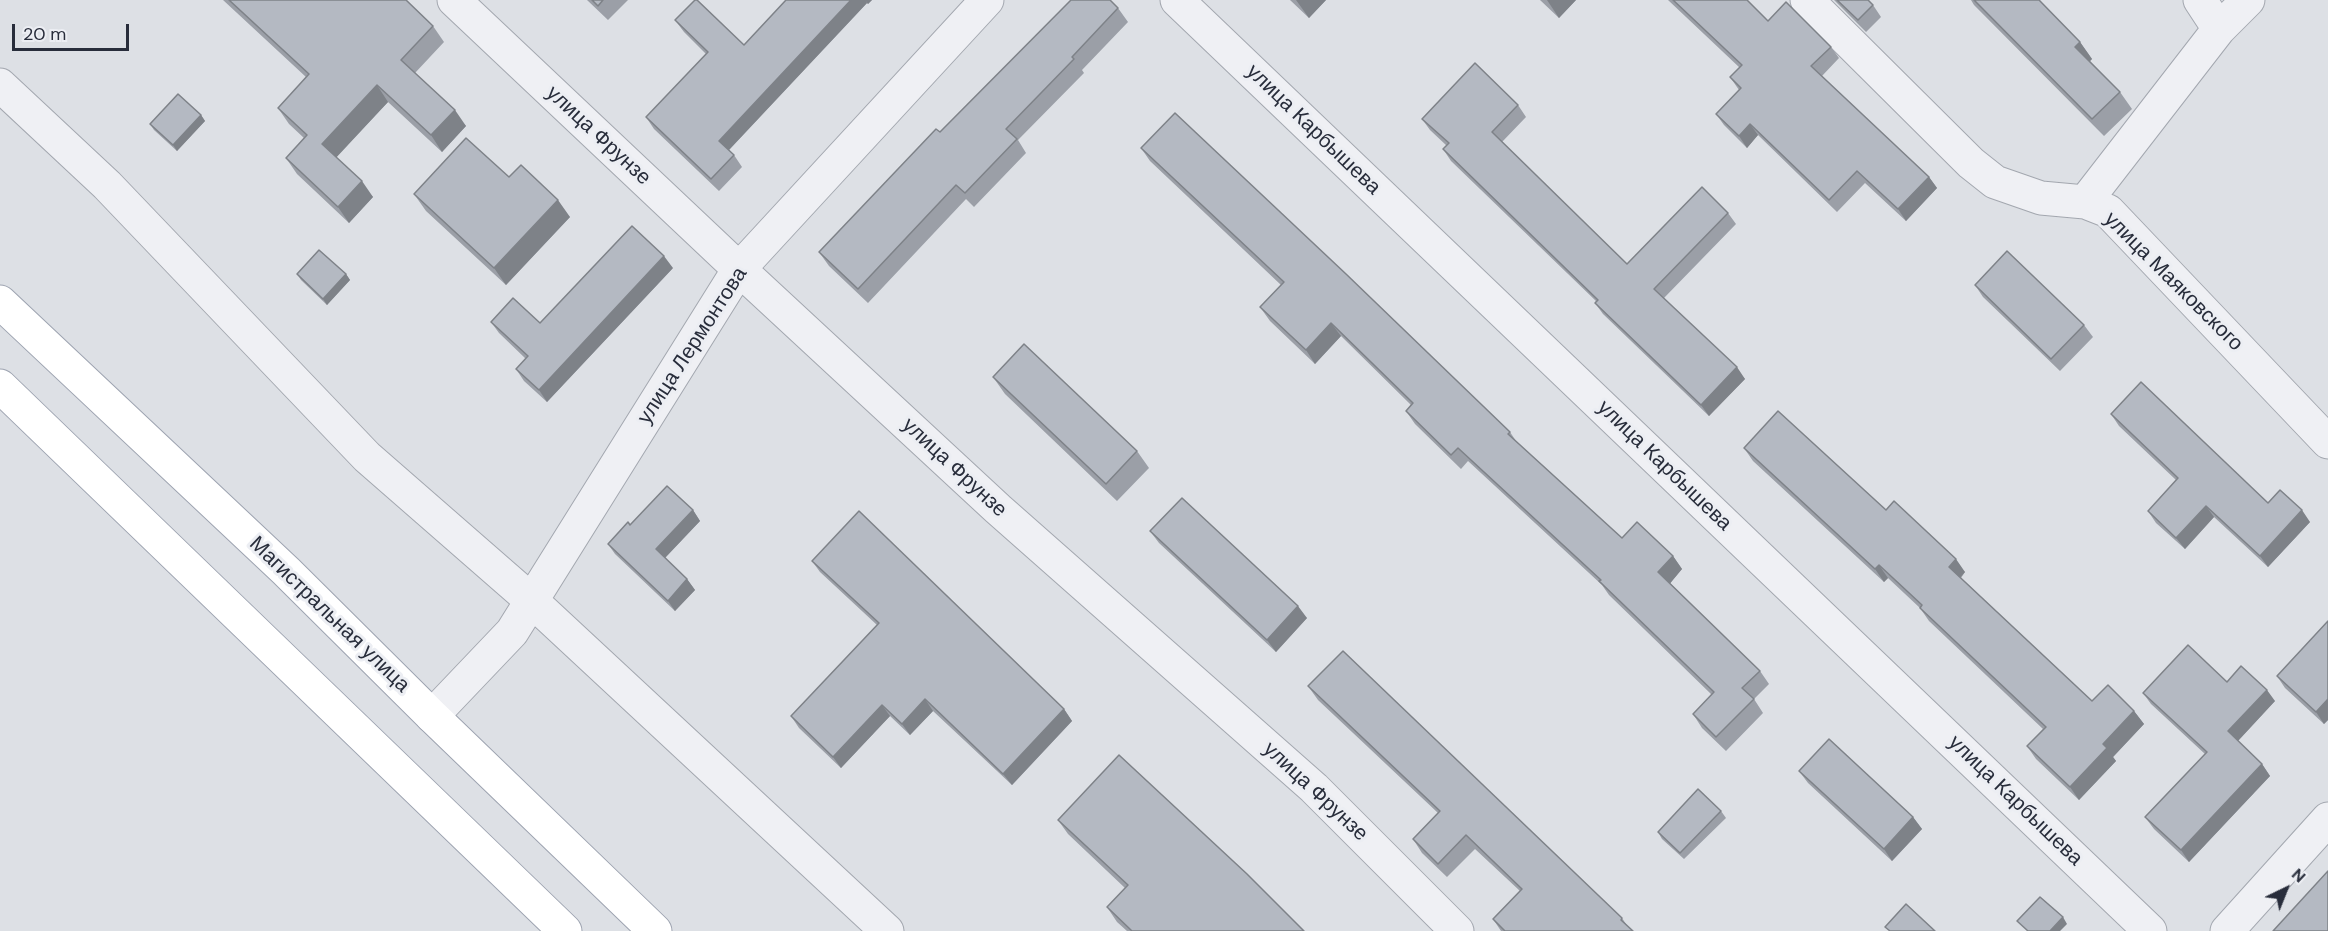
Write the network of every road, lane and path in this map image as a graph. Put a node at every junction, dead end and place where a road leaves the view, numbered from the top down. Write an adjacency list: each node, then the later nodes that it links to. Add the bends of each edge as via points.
1 (454, 0): 10 (street, улица Фрунзе)
2 (987, 0): 10 (street, улица Лермонтова)
3 (1177, 0): 21 (street, улица Карбышева)
4 (1807, 0): 9 (street, улица Маяковского, via 1971,163 1995,182 2041,198)
5 (2200, 0): 7 (street)
6 (2247, 0): 7 (street)
7 (2219, 28): 9 (street)
8 (0, 85): 14 (street, via 107,185 367,457)
9 (2085, 202): 13 (street, улица Маяковского, via 2108,210)
10 (739, 269): 14 (street, улица Лермонтова); 20 (street, улица Фрунзе, via 998,509 1314,788)
11 (0, 302): 15 (main road, Магистральная улица, via 286,571)
12 (0, 386): 17 (main road)
13 (2328, 442)
14 (532, 601): 15 (street, улица Лермонтова, via 512,632); 19 (street)
15 (432, 716): 18 (main road, Магистральная улица)
16 (2328, 819): 22 (street)
17 (565, 931)
18 (655, 931)
19 (887, 931)
20 (1457, 931)
21 (2150, 931)
22 (2228, 931)

